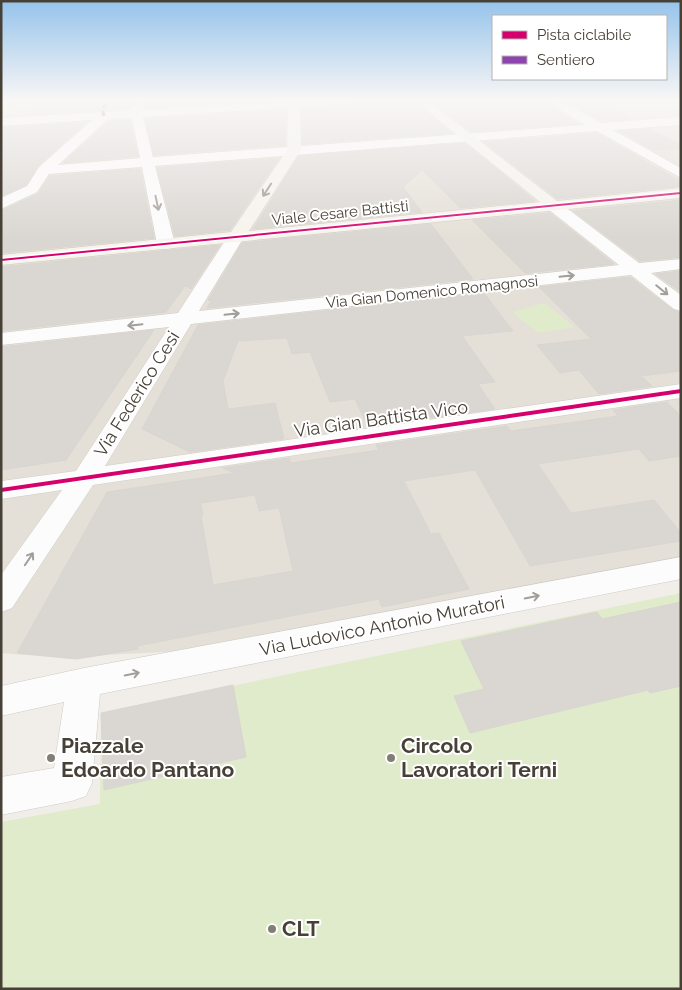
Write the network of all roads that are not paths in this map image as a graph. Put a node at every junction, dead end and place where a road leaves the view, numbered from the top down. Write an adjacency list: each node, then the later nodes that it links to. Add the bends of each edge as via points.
1 (70, 146): 9 (street)
2 (145, 146): 8 (street)
3 (294, 146): 7 (street)
4 (349, 146): 7 (street)
5 (479, 146): 13 (street)
6 (633, 146): 10 (street)
7 (294, 150): 8 (street); 14 (street, one-way to 14)
8 (149, 162): 9 (street); 15 (street, one-way to 15)
9 (44, 170): 12 (street, via 32,189)
10 (681, 174)
11 (681, 193): 13 (street, Viale Cesare Battisti)
12 (1, 204)
13 (554, 206): 14 (street, Viale Cesare Battisti); 18 (street)
14 (236, 237): 15 (street, Viale Cesare Battisti); 20 (street, Via Federico Cesi)
15 (166, 244): 16 (street, Viale Cesare Battisti)
16 (1, 260)
17 (681, 264): 18 (street, Via Gian Domenico Romagnosi)
18 (636, 269): 19 (street, one-way to 19); 20 (street, Via Gian Domenico Romagnosi, one-way to 18)
19 (681, 305)
20 (183, 320): 21 (street, Via Gian Domenico Romagnosi, one-way to 21); 23 (street, Via Federico Cesi)
21 (1, 339)
22 (681, 391): 23 (street, Via Gian Battista Vico)
23 (85, 477): 24 (street, Via Gian Battista Vico); 26 (street, Via Federico Cesi, one-way to 23)
24 (1, 490)
25 (681, 568): 27 (street, Via Ludovico Antonio Muratori, one-way to 25)
26 (1, 600)
27 (84, 683): 28 (street); 29 (street, via 72,783)
28 (1, 701)
29 (1, 796)

